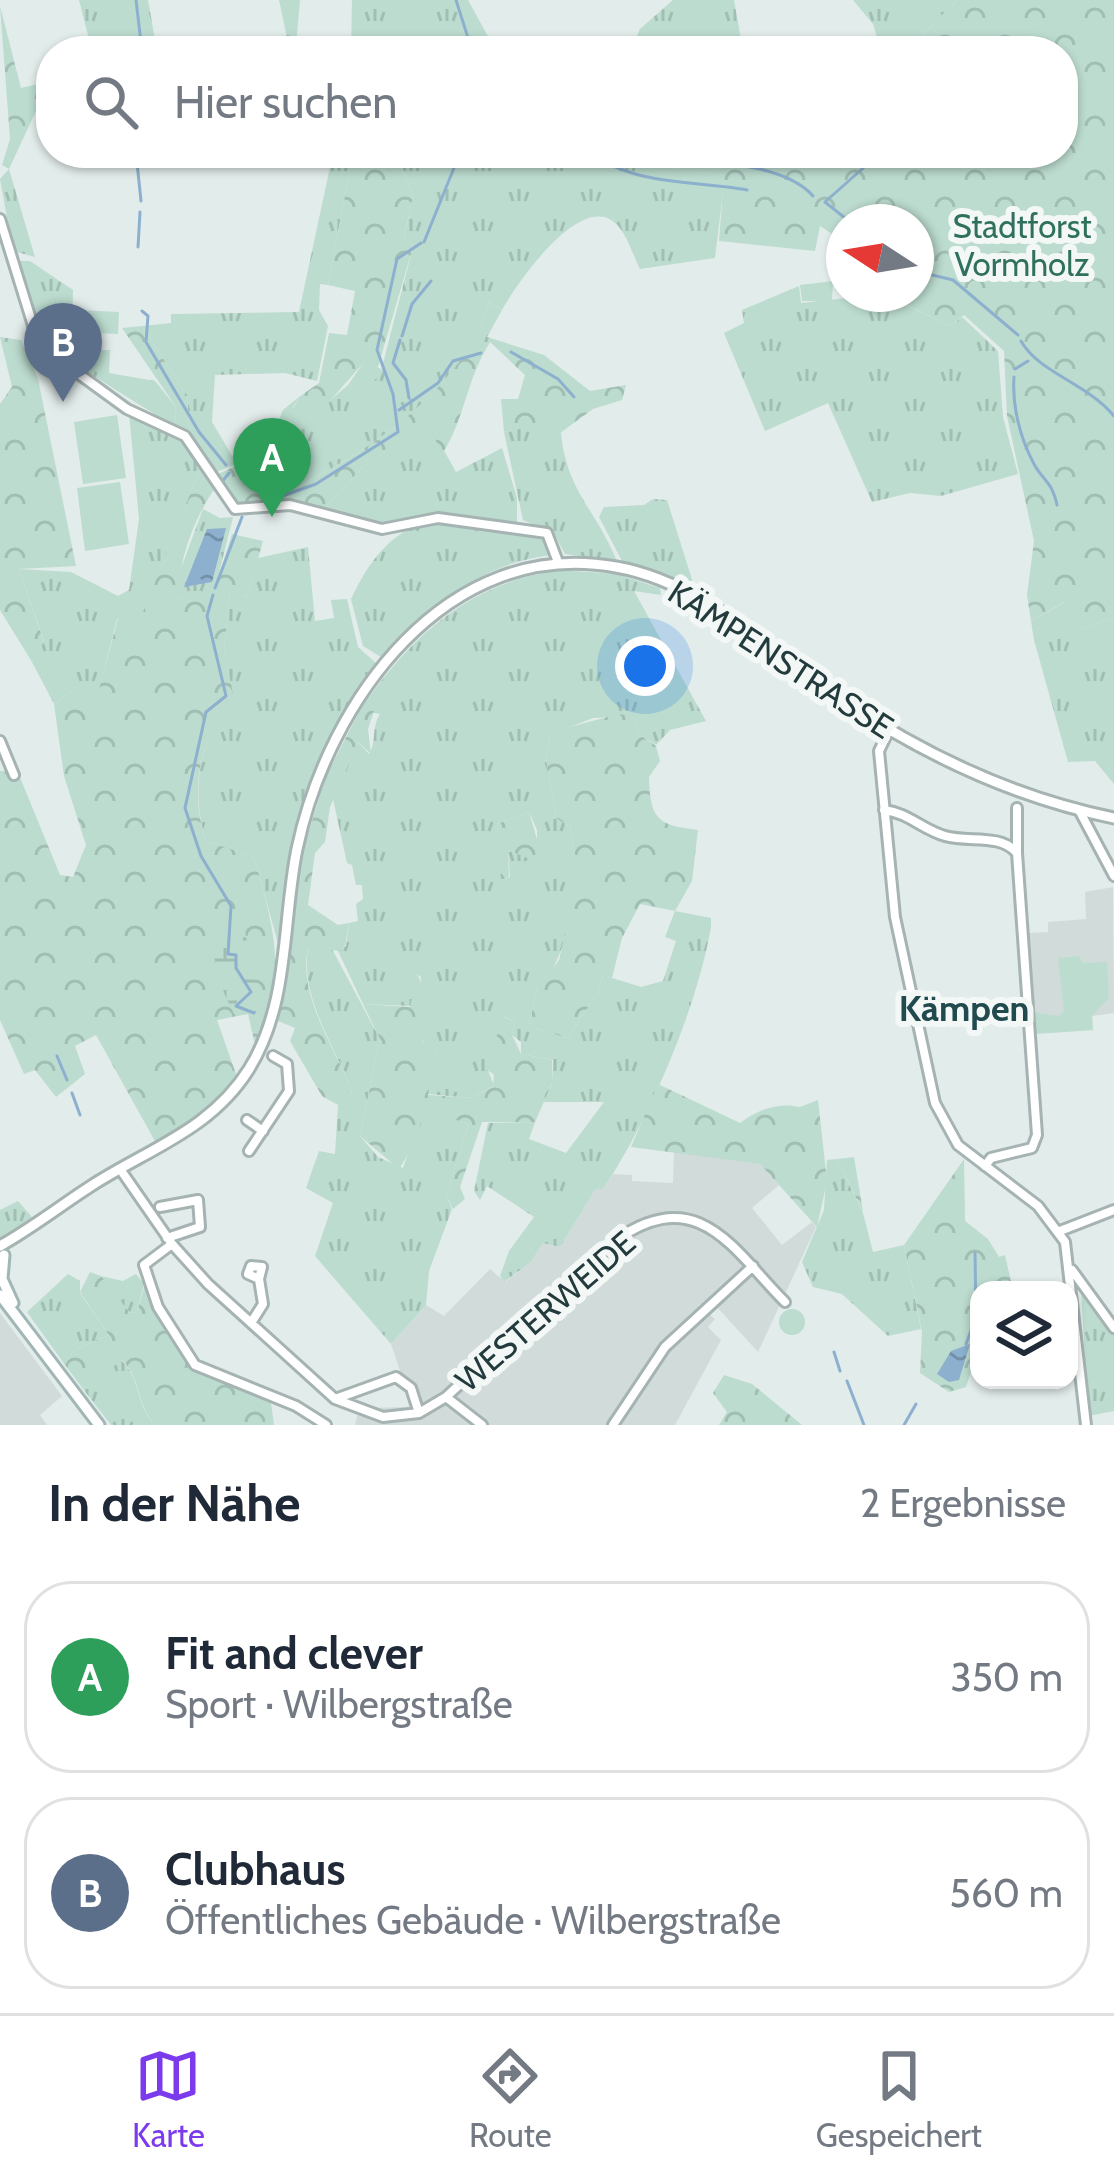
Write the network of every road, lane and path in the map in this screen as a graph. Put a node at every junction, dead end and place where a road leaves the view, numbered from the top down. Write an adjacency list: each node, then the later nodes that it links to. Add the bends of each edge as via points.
1 (0, 219): 2 (street, via 39,345 128,409 185,436 235,509 296,505 394,530 438,518 538,530 556,544)
2 (558, 562): 3 (street, KÄMPENSTRASSE, via 618,567 685,592); 17 (street, KÄMPENSTRASSE, via 508,571 461,592 374,679 334,743 304,820 278,990 260,1050 211,1114)
3 (889, 730): 7 (street, via 879,751); 8 (street, KÄMPENSTRASSE, via 986,778)
4 (0, 741): 5 (street)
5 (14, 775)
6 (1017, 808): 10 (street)
7 (884, 810): 10 (street, via 943,836 1003,842); 16 (street, via 895,917 935,1103 958,1145)
8 (1079, 810): 9 (street, KÄMPENSTRASSE); 11 (street)
9 (1114, 818)
10 (1017, 854): 16 (street, via 1036,1135 1032,1148)
11 (1114, 876)
12 (273, 1056): 14 (street, via 286,1064 290,1091)
13 (247, 1120): 14 (street)
14 (263, 1131): 15 (street)
15 (249, 1151)
16 (985, 1166): 20 (street)
17 (120, 1169): 21 (street, WESTERWEIDE); 22 (street, KÄMPENSTRASSE)
18 (160, 1207): 21 (street, via 198,1200 200,1227)
19 (1114, 1210): 20 (street)
20 (1060, 1232): 24 (street)
21 (169, 1241): 29 (street, WESTERWEIDE); 36 (street, via 144,1265 158,1307 195,1364)
22 (2, 1253): 28 (street, via 2,1279)
23 (753, 1266): 27 (street, WESTERWEIDE); 31 (street, WESTERWEIDE, via 707,1225 674,1220 636,1228); 39 (street, via 672,1338)
24 (1071, 1269): 30 (street); 40 (street)
25 (259, 1279): 29 (street, via 263,1304)
26 (0, 1295): 28 (street)
27 (785, 1302)
28 (20, 1319): 35 (street)
29 (250, 1323): 32 (street, WESTERWEIDE)
30 (1114, 1328)
31 (446, 1397): 33 (street, WESTERWEIDE); 38 (street)
32 (335, 1400): 33 (street, WESTERWEIDE, via 396,1377 411,1388); 34 (street, WESTERWEIDE)
33 (419, 1413): 34 (street, WESTERWEIDE)
34 (362, 1414): 37 (street)
35 (100, 1425)
36 (326, 1425)
37 (359, 1425)
38 (482, 1425)
39 (613, 1425)
40 (1086, 1425)

